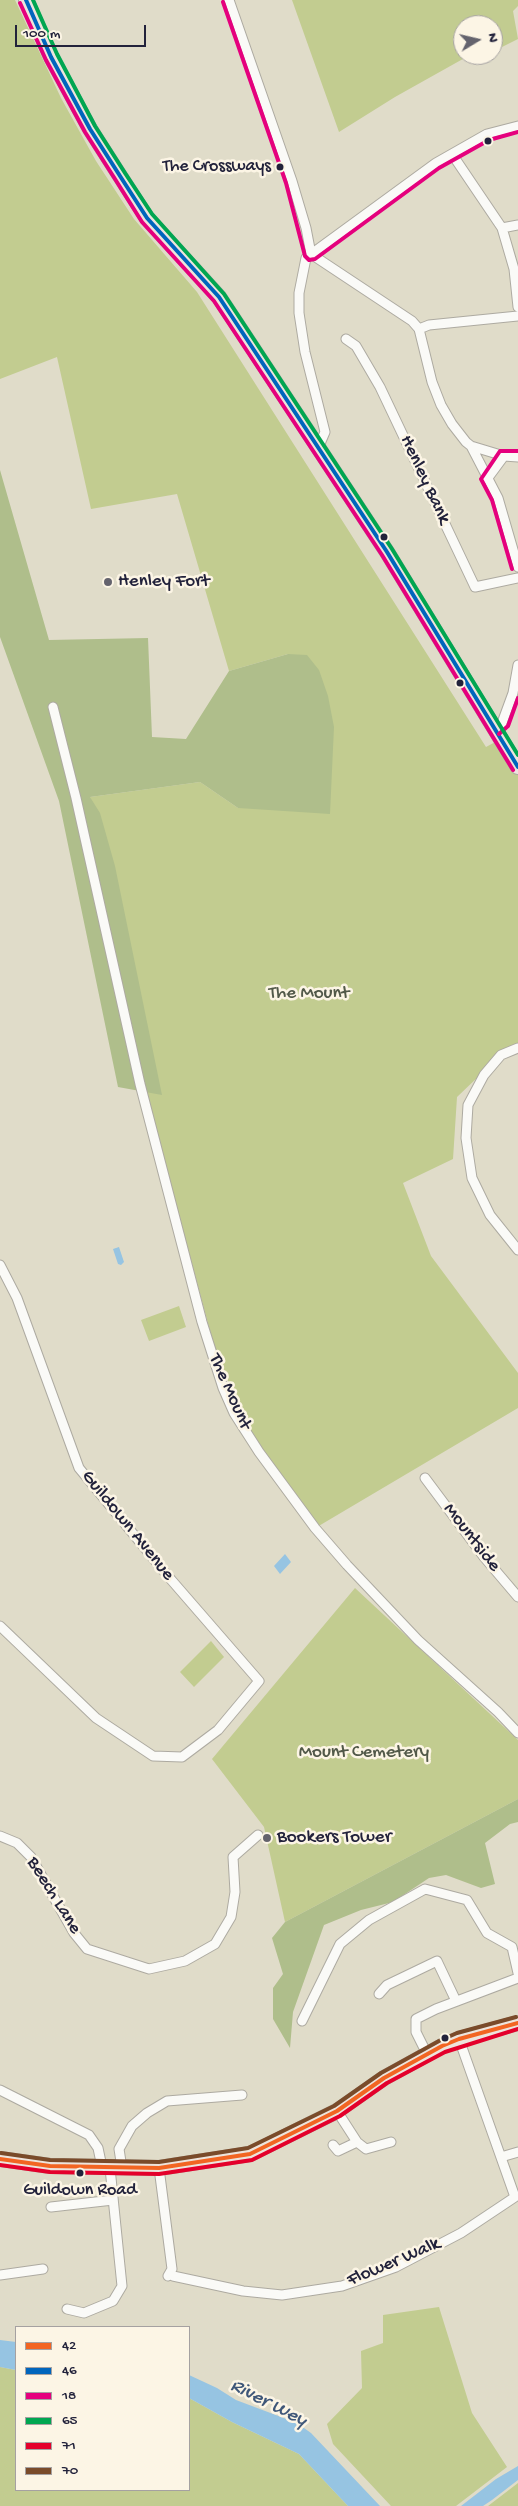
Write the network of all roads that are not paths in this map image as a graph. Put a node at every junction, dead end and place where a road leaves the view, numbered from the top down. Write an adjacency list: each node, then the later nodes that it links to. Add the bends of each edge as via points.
1 (26, 0): 12 (main road, via 51,57 90,129 147,218 219,297)
2 (230, 0): 7 (street, via 292,181)
3 (518, 126): 4 (street, via 495,131)
4 (452, 154): 6 (street); 7 (street, via 405,184)
5 (518, 225): 6 (street)
6 (502, 228): 8 (street, via 514,268)
7 (311, 254): 10 (street, via 412,321); 12 (street, via 306,258 302,274 299,313 325,432)
8 (518, 307)
9 (518, 316): 10 (street, via 429,325)
10 (419, 329): 13 (street, via 432,382 452,424)
11 (346, 338): 18 (street, Henley Bank, via 356,346 380,387 475,587)
12 (319, 446): 21 (main road)
13 (470, 446): 14 (street); 16 (street)
14 (504, 456): 15 (street); 16 (street)
15 (518, 457)
16 (487, 479): 17 (street, via 498,498)
17 (518, 567)
18 (518, 578)
19 (518, 665): 21 (street, via 513,693 502,723)
20 (53, 707): 29 (street, The Mount, via 140,1084 202,1322 223,1388 238,1420 259,1452 315,1528 418,1640)
21 (495, 730): 22 (main road)
22 (518, 767)
23 (518, 1048): 24 (street, via 501,1055 484,1075 468,1105 466,1138 472,1178 490,1215)
24 (518, 1250)
25 (0, 1265): 28 (street, Guildown Avenue, via 17,1298 79,1468 259,1681 218,1730 182,1757 153,1756 96,1718)
26 (425, 1478): 27 (street, Mountside)
27 (518, 1597)
28 (0, 1626)
29 (518, 1733)
30 (258, 1835): 31 (street, Beech Lane, via 233,1857 235,1892 231,1917 215,1944 185,1961 149,1969 87,1949 74,1933 31,1857 17,1843)
31 (0, 1836)
32 (518, 1973): 36 (street, via 512,1947 487,1933 467,1900 425,1889 369,1920 340,1944)
33 (518, 1978): 35 (street)
34 (379, 1994): 35 (street, via 387,1985 437,1961)
35 (456, 2001): 39 (street, via 416,2019 416,2032)
36 (302, 2021)
37 (518, 2023): 38 (main road)
38 (459, 2039): 39 (main road); 47 (street)
39 (427, 2054): 42 (main road, via 384,2078)
40 (0, 2090): 49 (street, via 89,2134)
41 (242, 2095): 49 (street, via 168,2101 132,2126)
42 (337, 2111): 43 (street); 50 (main road, via 250,2154)
43 (357, 2142): 44 (street, via 366,2149); 45 (street, via 338,2151)
44 (390, 2142)
45 (333, 2145)
46 (518, 2152): 47 (street)
47 (501, 2157): 51 (street)
48 (0, 2160): 49 (main road)
49 (111, 2168): 50 (main road); 52 (street)
50 (158, 2168): 51 (street, Flower Walk, via 172,2269 170,2276 243,2291 282,2295 342,2286 404,2263 461,2233)
51 (517, 2197)
52 (113, 2200): 53 (street); 56 (street, via 122,2286 113,2301 84,2313)
53 (51, 2206)
54 (43, 2269): 55 (street)
55 (0, 2275)
56 (68, 2309)

